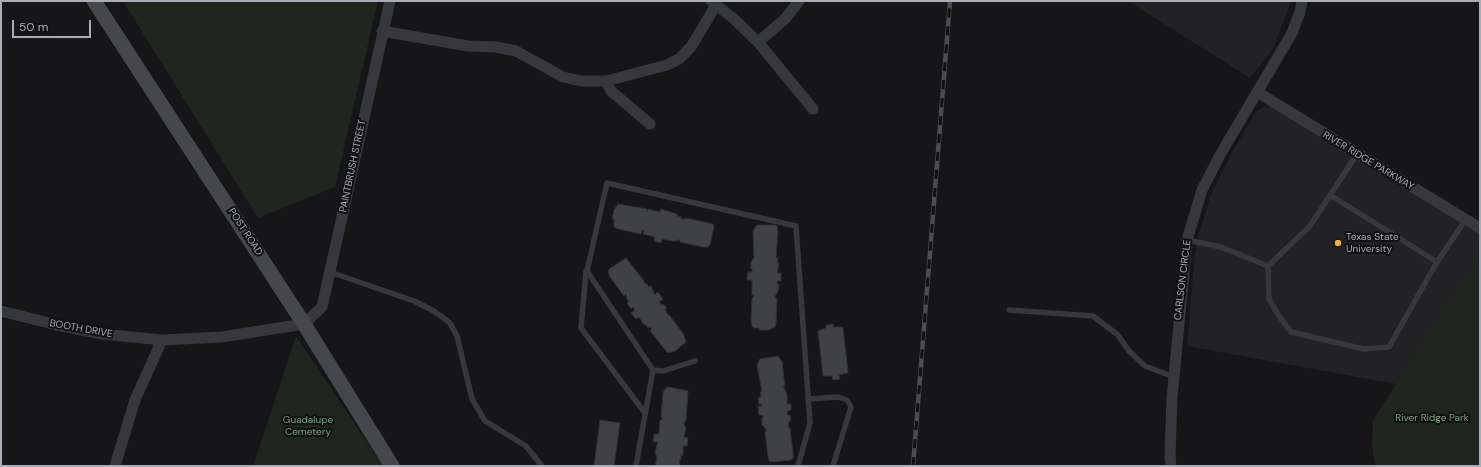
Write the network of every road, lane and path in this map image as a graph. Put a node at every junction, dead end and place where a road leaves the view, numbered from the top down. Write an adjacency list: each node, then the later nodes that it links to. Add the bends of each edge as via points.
1 (94, 1): 23 (street, POST ROAD)
2 (390, 1): 6 (street, PAINTBRUSH STREET)
3 (799, 1): 7 (street, via 785,19)
4 (1302, 1): 9 (street, CARLSON CIRCLE, via 1292,33)
5 (713, 3): 7 (street); 8 (street, via 691,47 679,59 667,65)
6 (382, 31): 8 (street, via 468,46 516,51 563,77 581,81); 20 (street, PAINTBRUSH STREET)
7 (758, 42): 10 (street)
8 (606, 81): 11 (street, via 611,91)
9 (1257, 92): 12 (street, RIVER RIDGE PARKWAY); 16 (street, CARLSON CIRCLE, via 1202,190)
10 (813, 109)
11 (650, 124)
12 (1357, 154): 13 (lane); 14 (street, RIVER RIDGE PARKWAY)
13 (1330, 195): 17 (lane); 18 (lane, via 1310,226)
14 (1466, 220): 15 (street, RIVER RIDGE PARKWAY); 17 (lane)
15 (1480, 228)
16 (1187, 240): 18 (lane, via 1221,246); 27 (street, CARLSON CIRCLE)
17 (1437, 262): 18 (lane, via 1389,347 1364,349 1291,332 1269,299)
18 (1268, 266)
19 (586, 271): 26 (lane); 28 (lane, via 607,183 796,226); 29 (lane, via 581,328)
20 (330, 272): 23 (street, PAINTBRUSH STREET, via 322,307); 32 (lane, via 414,302 434,311 450,323 457,336 472,399 485,421 526,446)
21 (1009, 310): 27 (lane, via 1093,316 1118,335 1145,366)
22 (1, 311): 24 (street, BOOTH DRIVE, via 102,334)
23 (304, 324): 24 (street, BOOTH DRIVE, via 222,336); 31 (street, POST ROAD)
24 (162, 340): 30 (street, via 136,400)
25 (695, 361): 26 (lane, via 663,372)
26 (653, 370): 29 (lane)
27 (1174, 377): 36 (street, CARLSON CIRCLE)
28 (808, 400): 34 (lane, via 810,423); 35 (lane, via 838,397 847,400 851,407)
29 (645, 413): 33 (lane)
30 (115, 466)
31 (392, 466)
32 (542, 466)
33 (636, 466)
34 (798, 466)
35 (833, 466)
36 (1171, 466)

